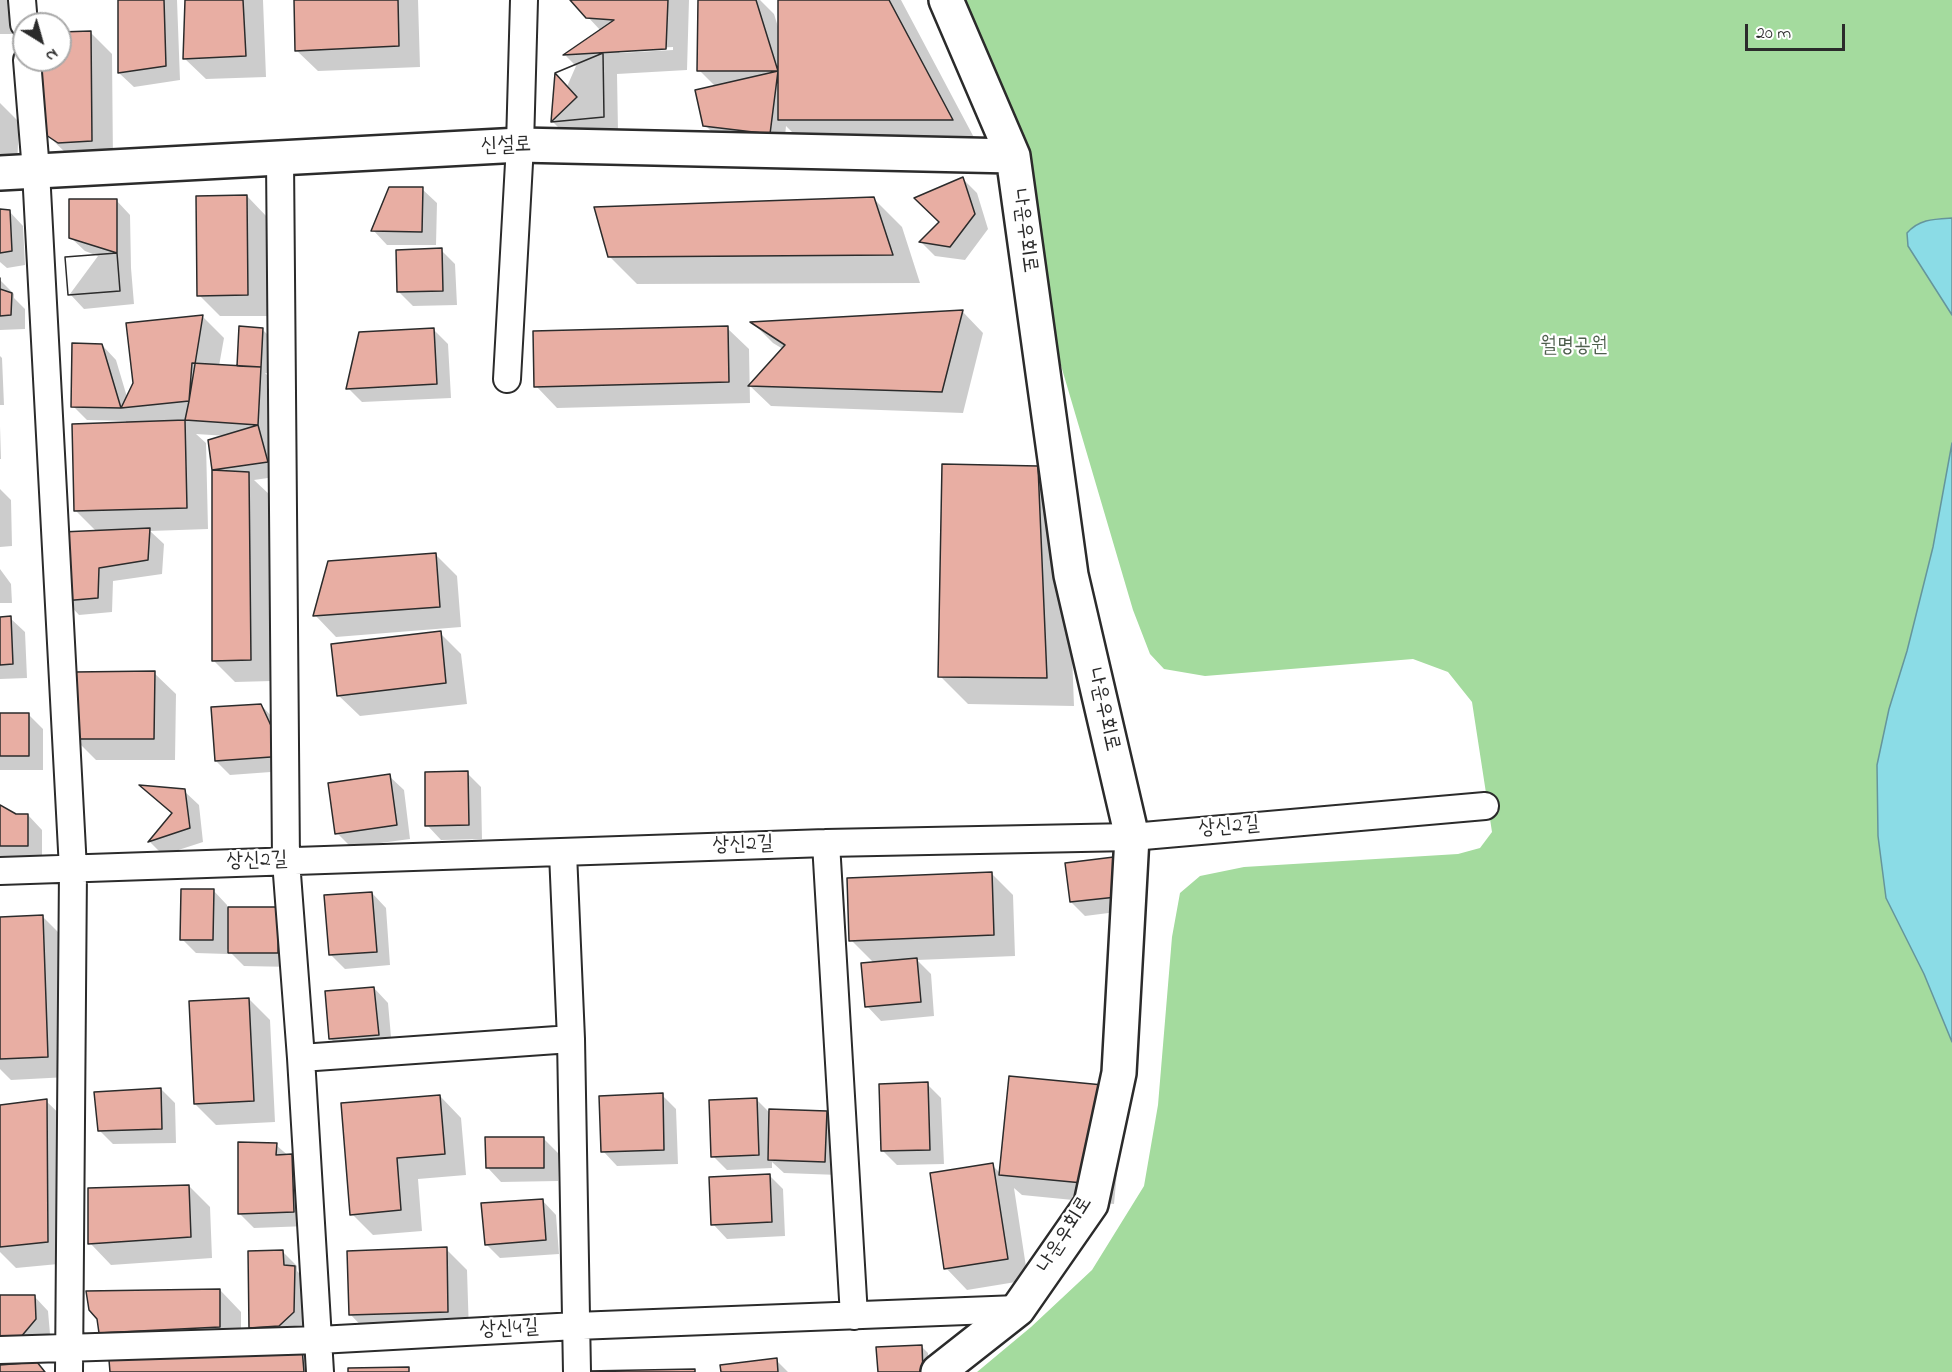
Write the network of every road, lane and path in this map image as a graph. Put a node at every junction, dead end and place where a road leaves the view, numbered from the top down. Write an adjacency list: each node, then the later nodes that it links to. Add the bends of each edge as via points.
1 (524, 0): 4 (street)
2 (946, 0): 5 (street, 나운우회로)
3 (28, 72): 7 (street)
4 (520, 145): 5 (street, 신설로); 6 (street, 신설로); 9 (street)
5 (1013, 156): 11 (street, 나운우회로, via 1071,575)
6 (280, 159): 7 (street, 신설로); 14 (street)
7 (36, 171): 8 (street, 신설로); 15 (street)
8 (0, 172)
9 (507, 379)
10 (1485, 806): 11 (street, 상신2길)
11 (1132, 837): 12 (street, 상신2길); 19 (street, 나운우회로, via 1119,1073 1091,1204)
12 (826, 843): 13 (street, 상신2길); 20 (street)
13 (563, 853): 14 (street, 상신2길); 17 (street)
14 (286, 861): 15 (street, 상신2길); 18 (street)
15 (73, 869): 16 (street, 상신2길); 24 (street)
16 (0, 871)
17 (571, 1039): 18 (street); 21 (street)
18 (301, 1058): 22 (street)
19 (1018, 1309): 20 (street, 상신4길); 27 (street, 나운우회로)
20 (854, 1316): 21 (street, 상신4길)
21 (576, 1326): 22 (street, 상신4길); 26 (street)
22 (319, 1340): 24 (street, 상신4길); 25 (street)
23 (0, 1350): 24 (street, 상신4길)
24 (68, 1360)
25 (320, 1372)
26 (577, 1372)
27 (938, 1372)

